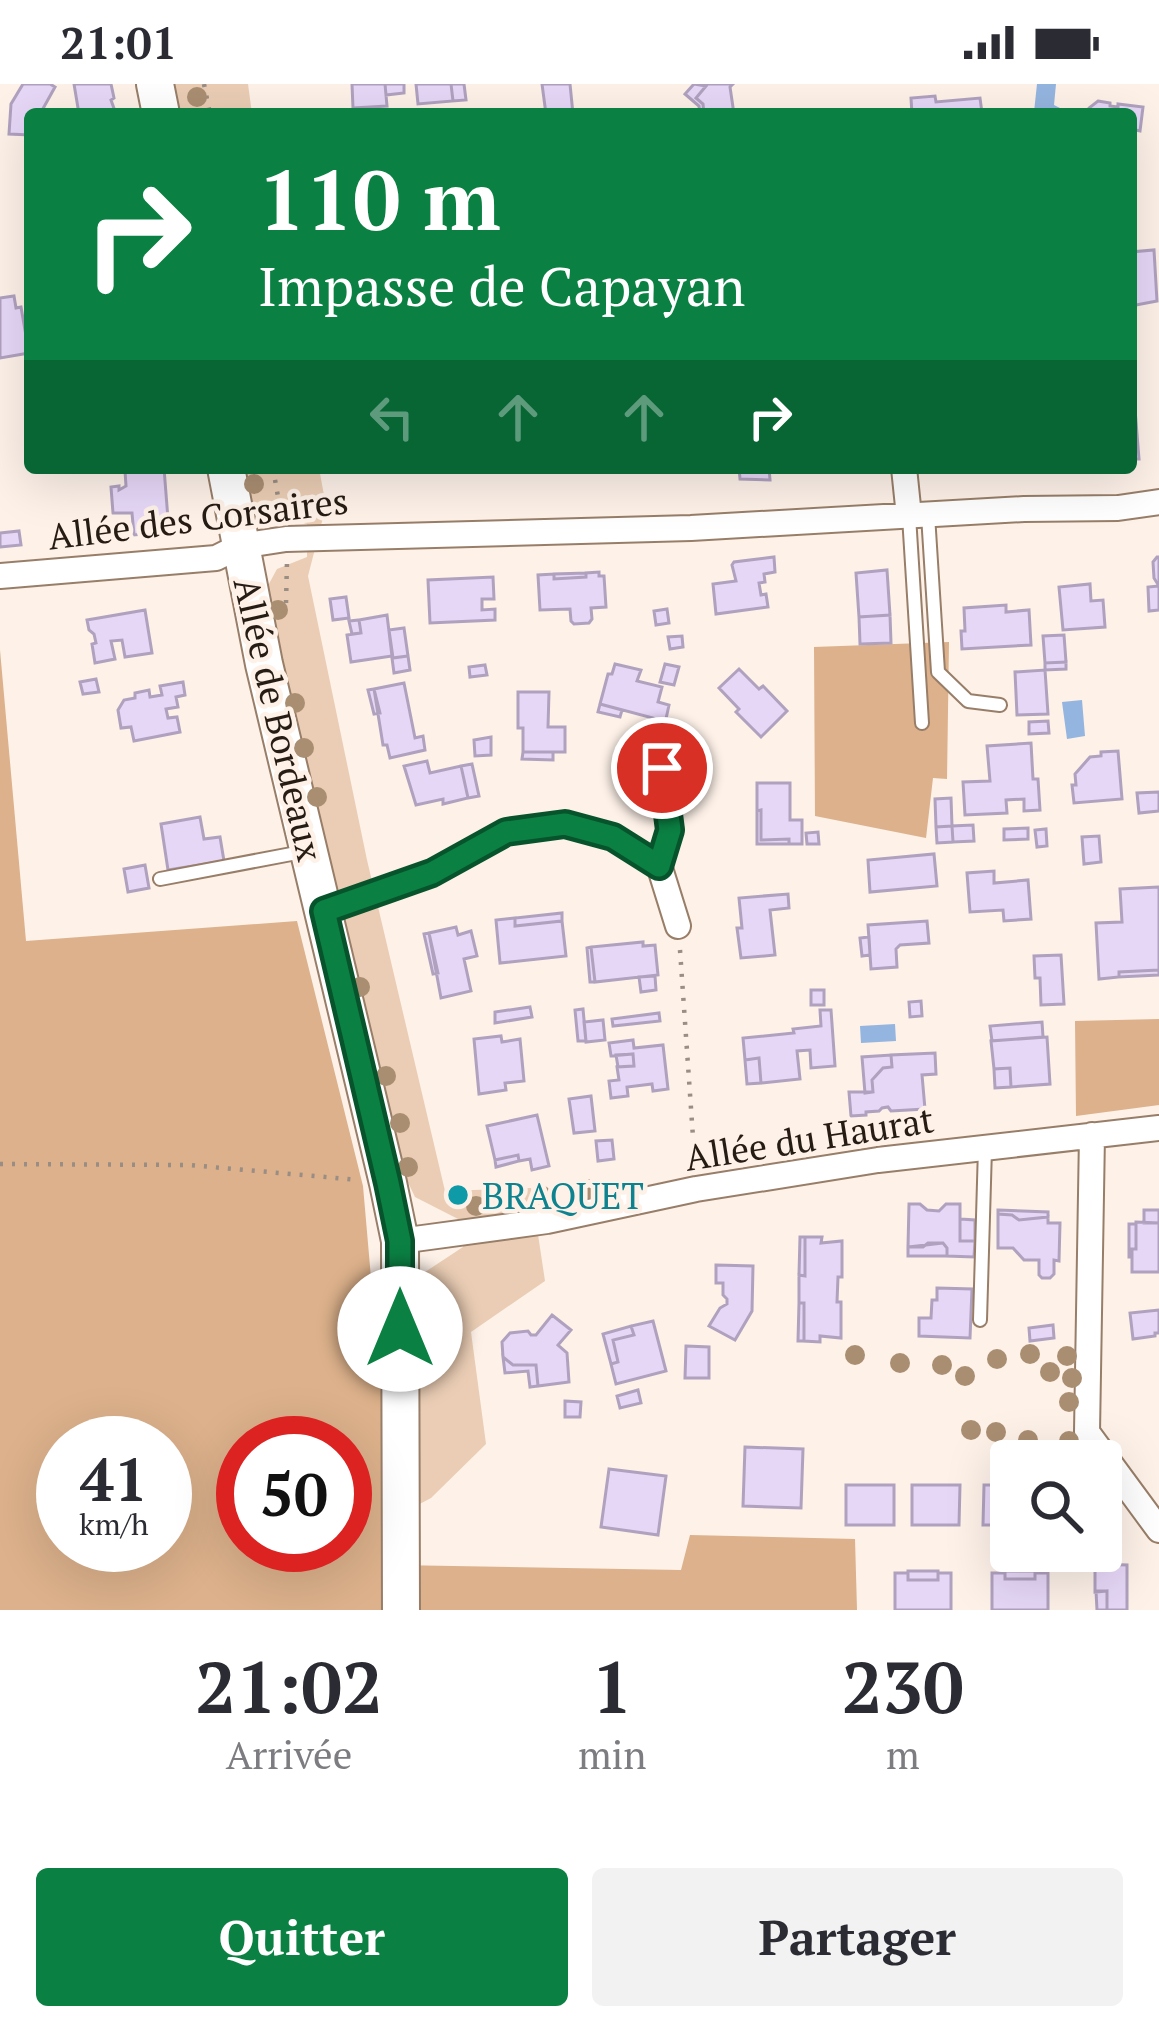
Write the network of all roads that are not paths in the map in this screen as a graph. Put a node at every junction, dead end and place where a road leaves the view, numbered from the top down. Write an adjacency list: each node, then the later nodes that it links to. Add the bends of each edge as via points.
1 (227, 474): 5 (main road, Allée de Bordeaux)
2 (906, 474): 4 (street)
3 (1159, 502): 4 (street, Allée des Corsaires)
4 (918, 516): 5 (street, Allée des Corsaires); 7 (lane, via 938,672 968,700); 8 (lane)
5 (240, 546): 6 (street, Allée des Corsaires, via 215,558); 10 (main road, Allée de Bordeaux)
6 (0, 576)
7 (1000, 705)
8 (922, 723)
9 (662, 768): 11 (street, via 670,830)
10 (309, 850): 12 (lane); 13 (main road, Allée de Bordeaux)
11 (659, 866): 13 (street, via 613,837 565,824 506,832 432,873); 14 (street)
12 (160, 879)
13 (324, 911): 18 (main road, Allée de Bordeaux)
14 (678, 926)
15 (1159, 1128): 16 (street, Allée du Haurat)
16 (1092, 1135): 17 (street, Allée du Haurat); 20 (street, via 1087,1432)
17 (986, 1148): 18 (street, Allée du Haurat); 19 (lane)
18 (400, 1241): 21 (main road, Allée de Bordeaux)
19 (980, 1320)
20 (1159, 1530)
21 (401, 1610)

